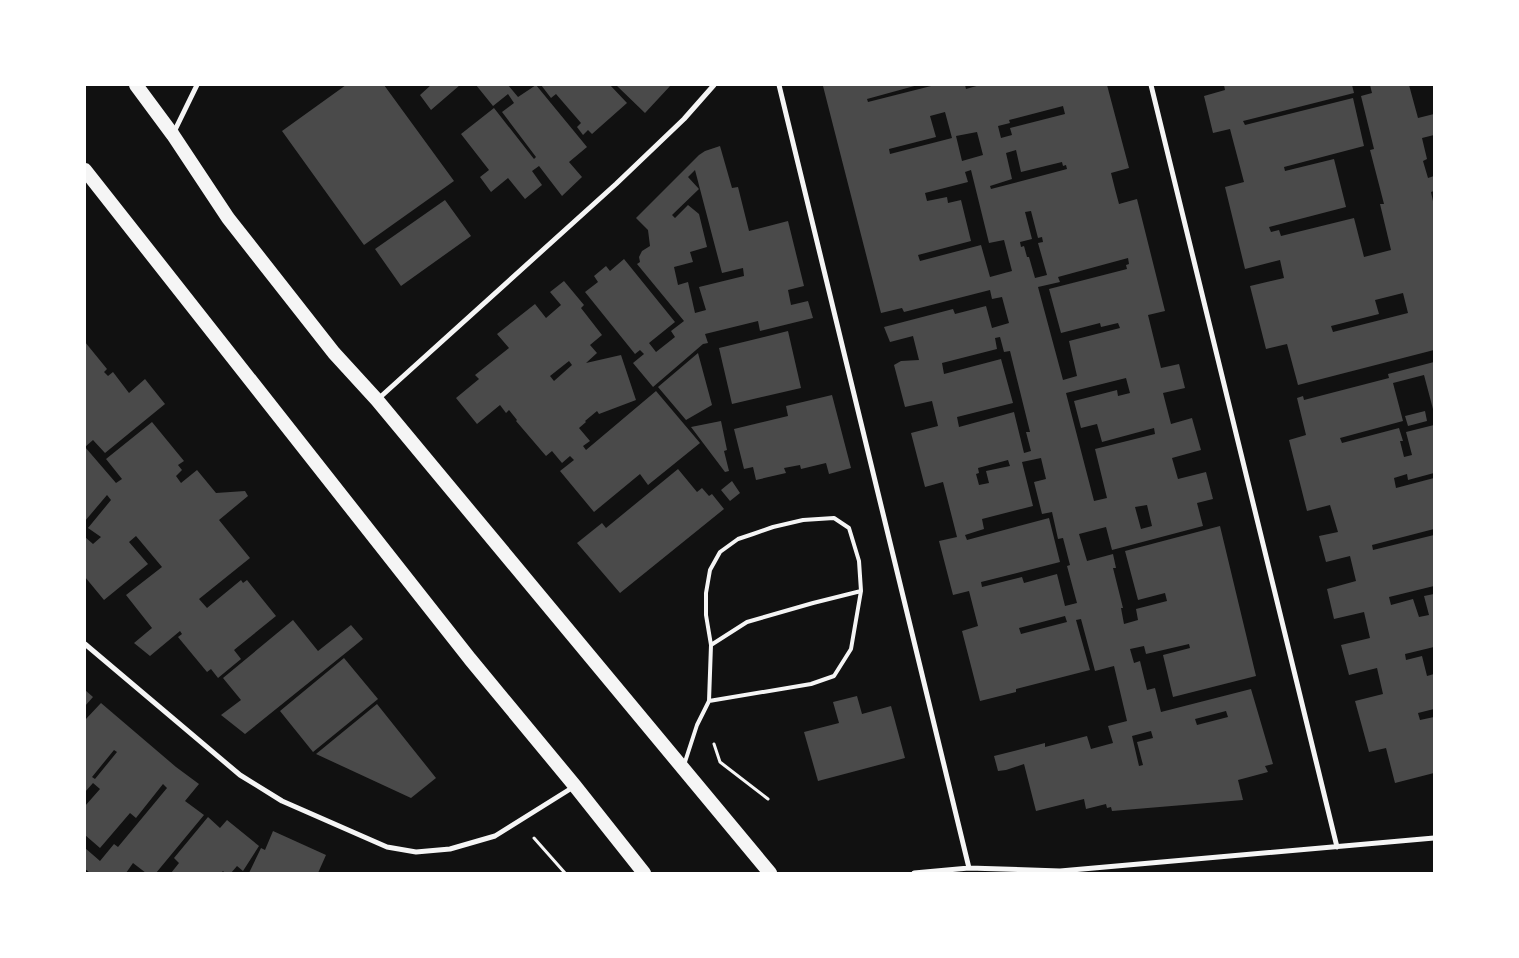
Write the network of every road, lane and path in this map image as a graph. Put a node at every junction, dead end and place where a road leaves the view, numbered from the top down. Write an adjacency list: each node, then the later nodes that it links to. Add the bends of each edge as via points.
1 (136, 85): 6 (highway)
2 (197, 85): 6 (street)
3 (714, 85): 8 (street, via 684,119 616,184)
4 (779, 85): 20 (street)
5 (1150, 85): 19 (street)
6 (173, 135): 8 (highway, via 228,218 334,353)
7 (85, 170): 15 (highway, via 464,652)
8 (377, 400): 14 (highway)
9 (861, 591): 11 (lane, via 747,622); 11 (lane, via 859,561 849,528 834,518 803,520 738,539 720,552 710,570 706,616); 12 (lane, via 850,649 834,676 811,684)
10 (85, 644): 17 (street, via 240,774 282,801 388,847 416,852 450,849 495,836)
11 (711, 645): 12 (lane)
12 (709, 701): 13 (lane)
13 (697, 725): 14 (lane); 16 (path, via 713,744 720,762)
14 (684, 768): 24 (highway)
15 (575, 786): 17 (street); 23 (highway)
16 (768, 799)
17 (519, 821): 22 (path)
18 (1434, 838): 19 (street)
19 (1337, 847): 21 (street)
20 (969, 868): 21 (street); 25 (street)
21 (1058, 872)
22 (565, 873)
23 (644, 873)
24 (770, 873)
25 (914, 873)

